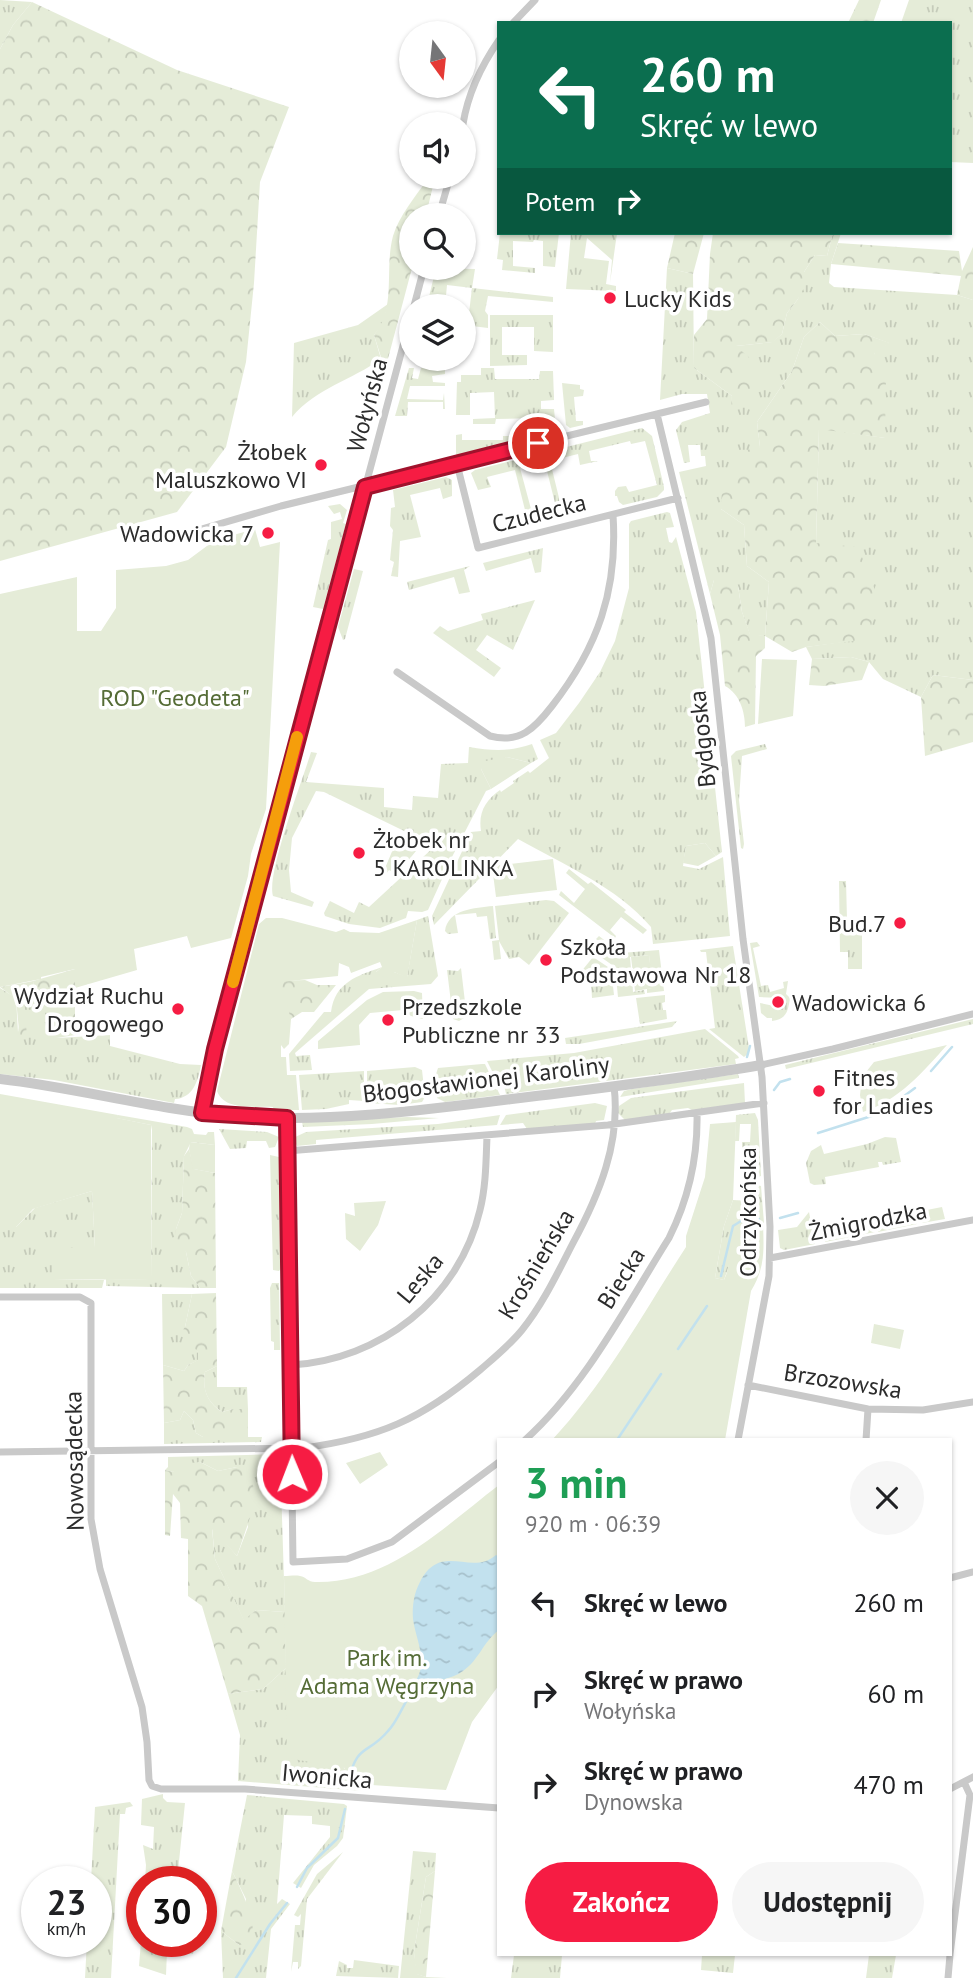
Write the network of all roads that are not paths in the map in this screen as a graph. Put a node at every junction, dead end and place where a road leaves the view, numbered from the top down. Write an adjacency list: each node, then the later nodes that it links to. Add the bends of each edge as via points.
1 (534, 0): 2 (street)
2 (515, 21)
3 (497, 43): 4 (street, via 477,77)
4 (465, 112)
5 (399, 361): 9 (street, Wołyńska)
6 (706, 402): 7 (street)
7 (657, 414): 8 (street); 10 (street, Bydgoska)
8 (457, 464): 9 (street); 11 (street, Czudecka, via 478,548)
9 (365, 487): 12 (street, via 256,512); 19 (street, Wołyńska, via 215,1049)
10 (678, 498): 11 (street, Czudecka); 15 (street, Bydgoska, via 710,638)
11 (613, 515): 13 (street, Czudecka, via 613,564 598,628 574,676 529,732 508,739 490,736)
12 (164, 540)
13 (397, 672)
14 (973, 1014): 15 (street, Błogosławionej Karoliny)
15 (761, 1065): 17 (street, Błogosławionej Karoliny); 18 (street, Odrzykońska)
16 (0, 1079): 19 (street, Błogosławionej Karoliny)
17 (614, 1086): 21 (street, Błogosławionej Karoliny, via 397,1112); 22 (street, Krośnieńska)
18 (764, 1103): 20 (street); 26 (street, Odrzykońska)
19 (202, 1113): 21 (street, Błogosławionej Karoliny)
20 (697, 1113): 22 (street); 32 (street, Biecka, via 693,1173 669,1238 579,1381)
21 (287, 1118): 24 (street)
22 (613, 1125): 23 (street); 35 (street, Krośnieńska, via 604,1179 594,1204 538,1307 511,1343 444,1399 404,1423 349,1441)
23 (487, 1136): 24 (street); 28 (street, Leska, via 480,1211 464,1254 438,1294 412,1319 375,1343 340,1357)
24 (287, 1151): 28 (street)
25 (973, 1220): 26 (street, Żmigrodzka)
26 (770, 1258): 29 (street, Odrzykońska)
27 (0, 1297): 37 (street, Nowosądecka, via 80,1297 91,1303)
28 (291, 1365): 35 (street)
29 (748, 1385): 31 (street, Brzozowska); 33 (street, Odrzykońska)
30 (973, 1402): 31 (street, Brzozowska, via 923,1410)
31 (868, 1409): 34 (street)
32 (527, 1438)
33 (738, 1438)
34 (866, 1438)
35 (292, 1449): 37 (street, Krośnieńska); 38 (street, via 293,1562 347,1559 393,1542)
36 (0, 1452): 37 (street, Krośnieńska)
37 (91, 1452): 43 (street, Nowosądecka, via 95,1547 140,1698)
38 (497, 1464)
39 (973, 1572): 40 (street)
40 (952, 1577)
41 (973, 1777): 42 (street)
42 (964, 1782): 44 (street); 46 (street, via 970,1795)
43 (152, 1786): 45 (street, Iwonicka, via 245,1788)
44 (952, 1788)
45 (497, 1808)
46 (952, 1938)
47 (950, 1956): 48 (street)
48 (948, 1978)

